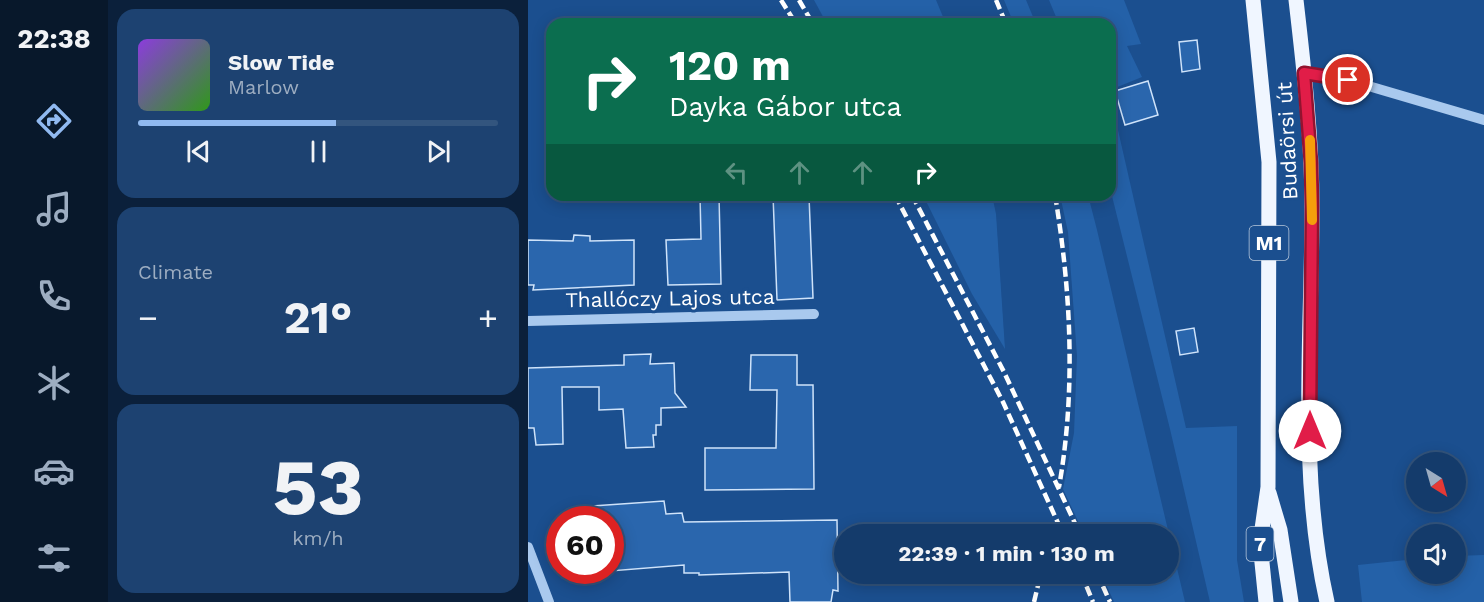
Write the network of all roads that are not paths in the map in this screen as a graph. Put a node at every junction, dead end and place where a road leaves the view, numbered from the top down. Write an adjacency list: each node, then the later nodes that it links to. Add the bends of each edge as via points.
1 (1253, 0): 7 (main road, Budaörsi út / M1, via 1269,162)
2 (1296, 0): 3 (main road, Budaörsi út / M1)
3 (1304, 73): 4 (street, via 1348,80); 12 (main road, Budaörsi út / M1, via 1312,207 1310,472 1314,527)
4 (1484, 120)
5 (814, 314): 6 (street, Thallóczy Lajos utca)
6 (528, 321)
7 (1268, 487): 10 (main road, Budaörsi út / 7, via 1260,543); 11 (main road, Budaörsi út, via 1280,530)
8 (528, 547): 9 (street)
9 (549, 602)
10 (1266, 602)
11 (1291, 602)
12 (1327, 602)

